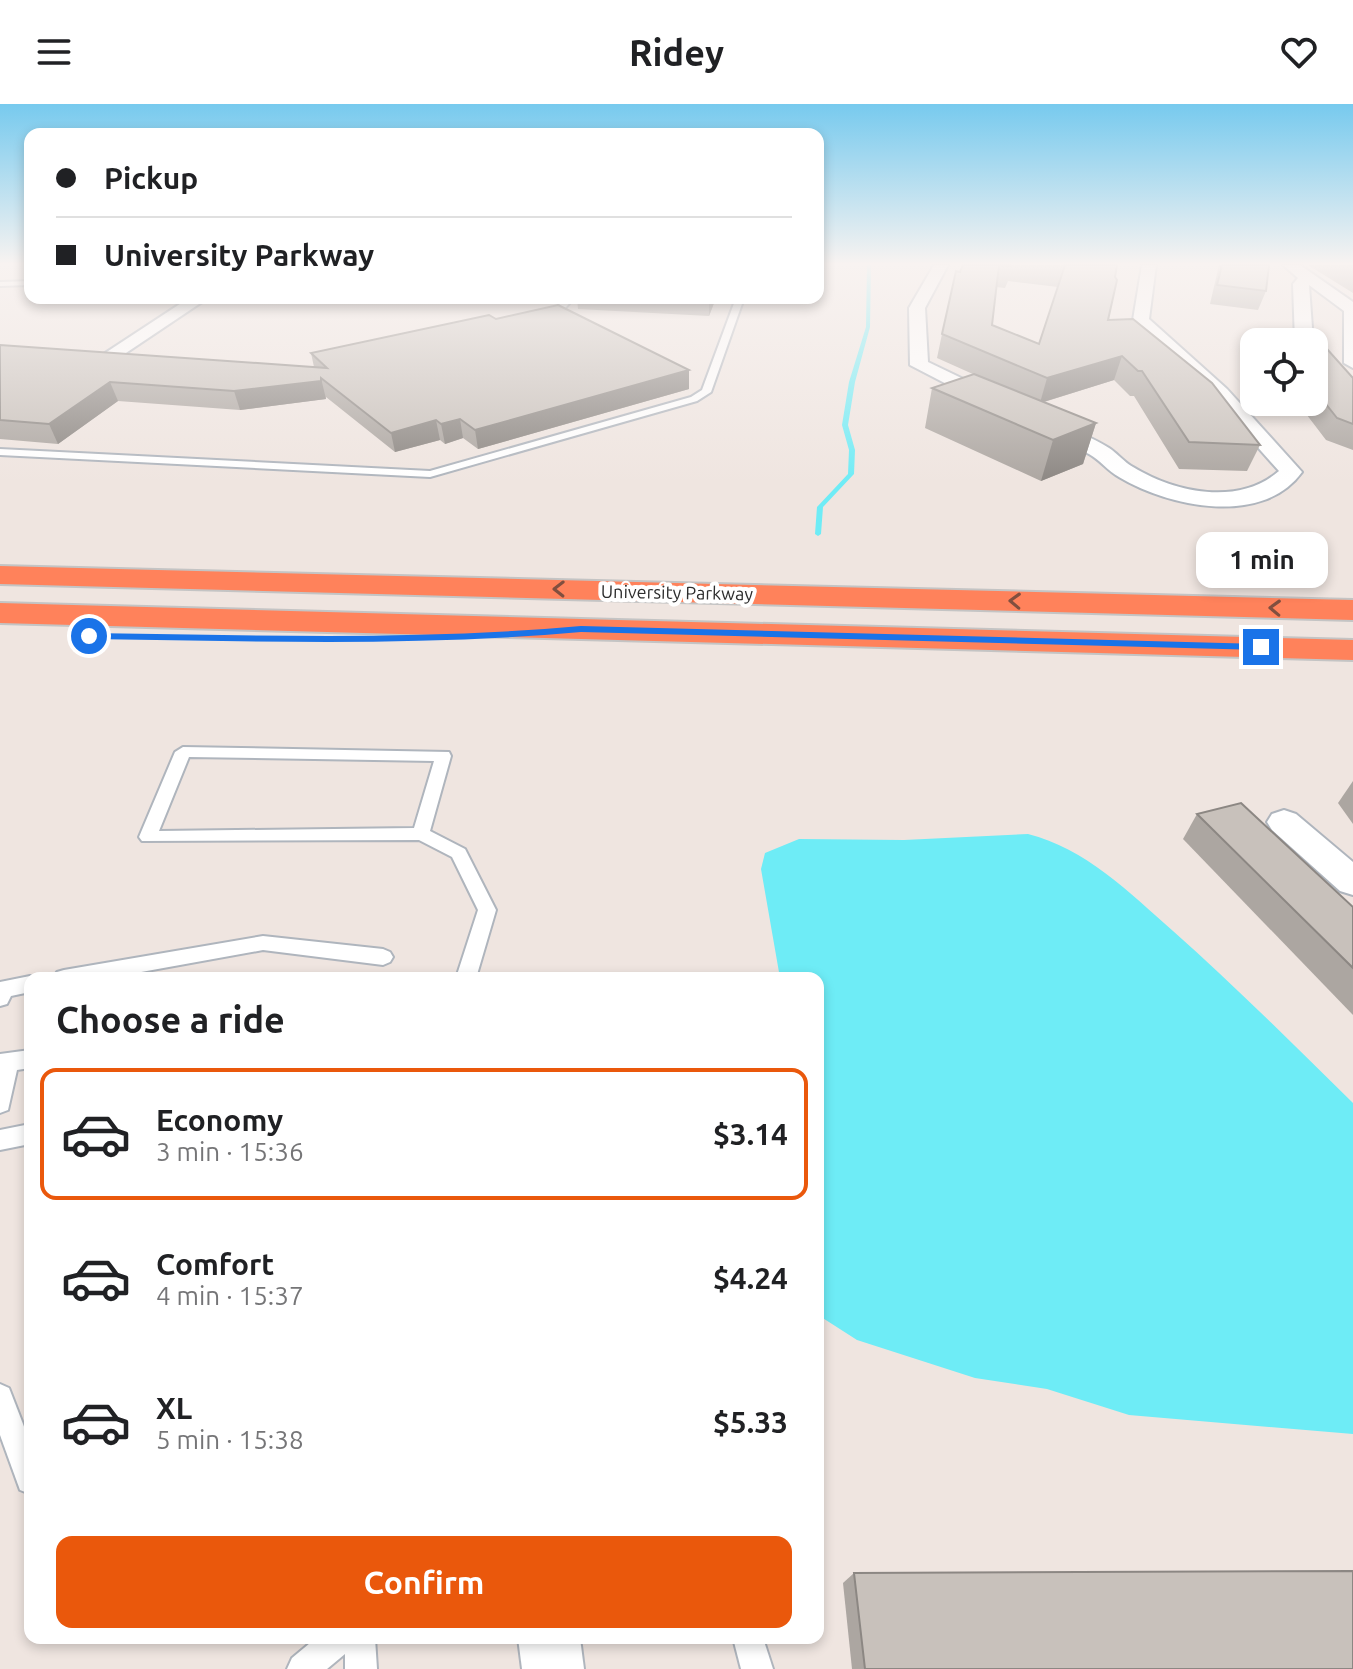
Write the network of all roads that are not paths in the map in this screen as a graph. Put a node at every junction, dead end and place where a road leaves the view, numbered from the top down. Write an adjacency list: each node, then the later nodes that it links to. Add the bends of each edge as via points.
1 (139, 338): 6 (street)
2 (726, 338): 8 (lane, via 706,392 694,399 430,474)
3 (918, 338): 4 (street, via 919,365 1101,452 1125,472 1157,486 1197,498 1231,500 1270,491 1291,472 1220,393)
4 (1161, 338)
5 (1350, 338): 7 (street)
6 (103, 362)
7 (1348, 362)
8 (0, 452)
9 (0, 555): 11 (highway)
10 (0, 575): 11 (highway, University Parkway)
11 (343, 584): 12 (highway, University Parkway, one-way to 11)
12 (1353, 610)
13 (0, 613): 14 (highway, University Parkway)
14 (581, 629): 15 (highway, via 387,641); 16 (highway, University Parkway)
15 (0, 635)
16 (1353, 650)
17 (1284, 822): 19 (street)
18 (421, 834): 18 (lane, via 315,835 148,837 183,752 443,756); 22 (lane, via 459,853 487,910)
19 (1353, 882)
20 (383, 957): 21 (lane, via 263,943)
21 (98, 972)
22 (468, 972)
23 (24, 985): 24 (lane, via 3,989)
24 (0, 998)
25 (13, 1061): 26 (lane)
26 (0, 1103)
27 (24, 1135): 28 (lane)
28 (0, 1140)
29 (0, 1397): 30 (lane)
30 (24, 1463)
31 (333, 1644): 35 (lane)
32 (360, 1644): 36 (lane)
33 (550, 1644): 37 (street)
34 (750, 1644): 38 (lane)
35 (303, 1669)
36 (361, 1669)
37 (553, 1669)
38 (757, 1669)

